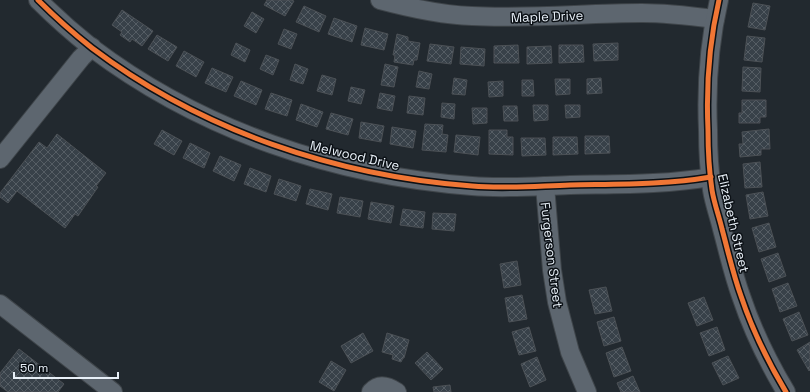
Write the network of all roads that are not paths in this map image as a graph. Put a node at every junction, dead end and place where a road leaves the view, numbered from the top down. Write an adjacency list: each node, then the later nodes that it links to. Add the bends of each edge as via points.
1 (38, 0): 5 (street, Melwood Drive)
2 (380, 0): 4 (street, Maple Drive, via 422,10 472,16 643,13)
3 (719, 0): 4 (street, Elizabeth Street)
4 (715, 19): 7 (street, Elizabeth Street, via 707,95)
5 (92, 47): 6 (street); 8 (street, Melwood Drive, via 141,81 216,122 317,159 359,170 429,182 500,187)
6 (0, 159)
7 (711, 177): 8 (street, Melwood Drive, via 650,184); 14 (street, Elizabeth Street, via 741,297 759,341)
8 (545, 186): 13 (street, Furgerson Street, via 557,302 570,352)
9 (0, 304): 10 (street)
10 (113, 392)
11 (371, 392): 12 (street, via 382,386)
12 (397, 392)
13 (587, 392)
14 (786, 392)

